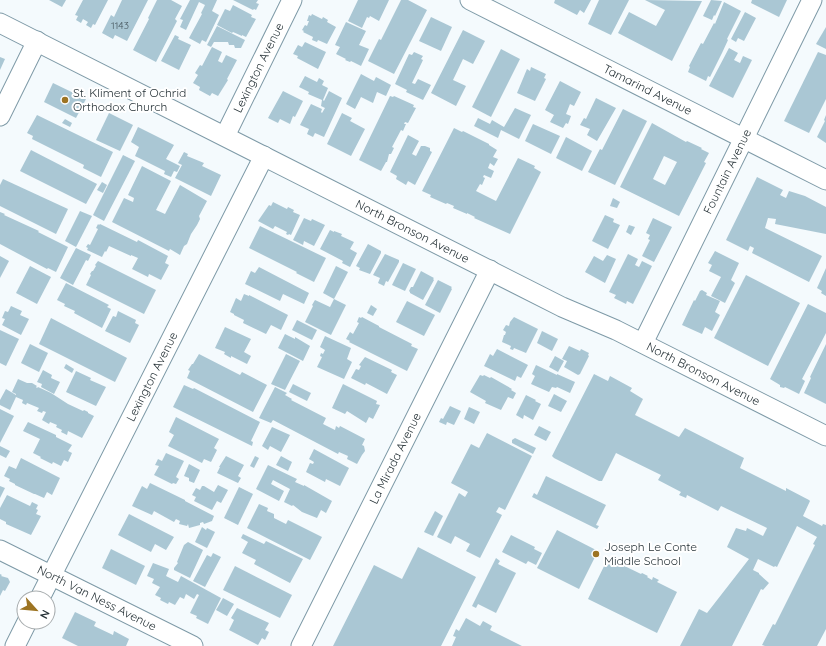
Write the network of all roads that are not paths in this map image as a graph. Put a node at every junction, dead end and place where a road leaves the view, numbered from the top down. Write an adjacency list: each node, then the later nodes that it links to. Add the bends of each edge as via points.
1 (292, 0): 7 (street, Lexington Avenue)
2 (470, 0): 8 (street, Tamarind Avenue)
3 (812, 0): 8 (street, Fountain Avenue)
4 (0, 23): 5 (street, North Bronson Avenue)
5 (37, 41): 6 (street); 7 (street, North Bronson Avenue)
6 (0, 116)
7 (225, 136): 9 (street, North Bronson Avenue)
8 (744, 138): 10 (street, Tamarind Avenue); 12 (street, Fountain Avenue)
9 (264, 156): 11 (street, North Bronson Avenue); 15 (street, Lexington Avenue)
10 (826, 180)
11 (490, 270): 12 (street, North Bronson Avenue, via 562,307); 20 (street, La Mirada Avenue)
12 (643, 343): 13 (street, North Bronson Avenue)
13 (826, 436)
14 (0, 550): 15 (street, North Van Ness Avenue)
15 (51, 576): 16 (street, Lexington Avenue); 19 (street, North Van Ness Avenue)
16 (44, 590)
17 (23, 630): 18 (street)
18 (15, 646)
19 (193, 646)
20 (302, 646)

